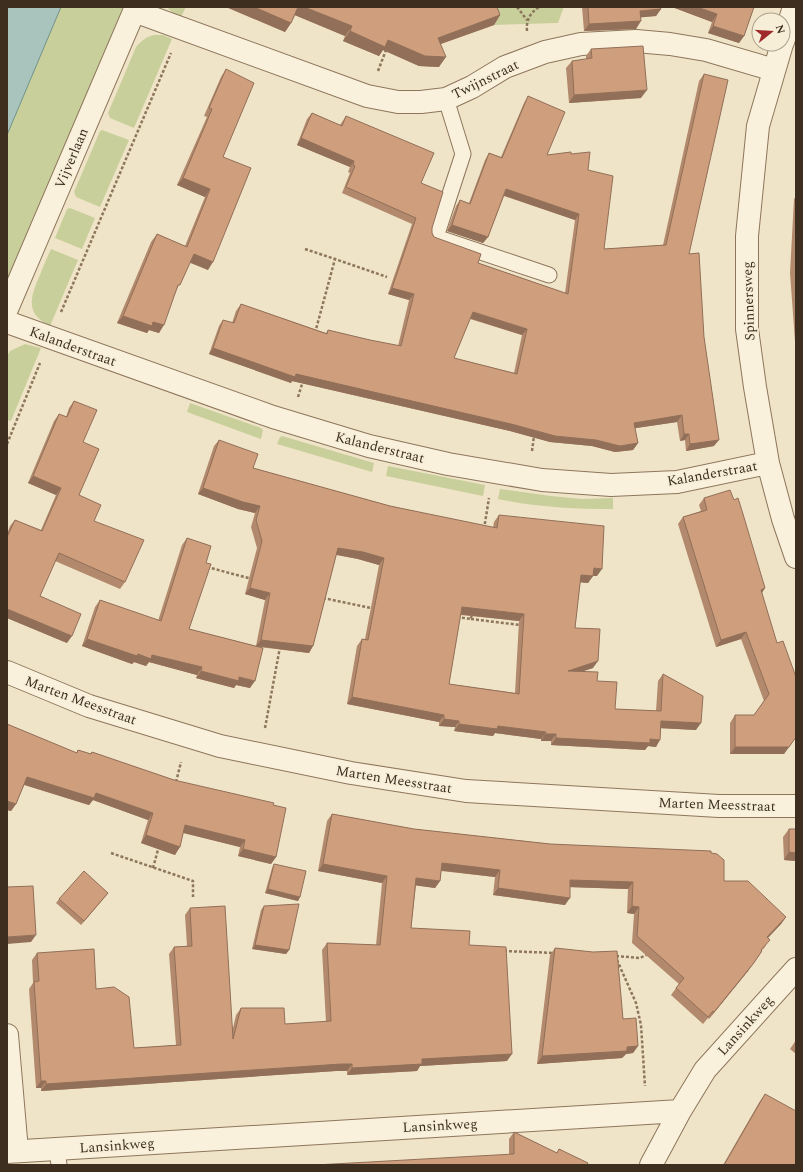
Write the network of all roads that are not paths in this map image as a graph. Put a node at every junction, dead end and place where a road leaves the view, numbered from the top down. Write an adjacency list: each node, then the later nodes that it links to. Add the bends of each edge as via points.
1 (794, 7): 3 (street, Spinnersweg)
2 (135, 9): 6 (street, Twijnstraat, via 182,29 367,96 398,102); 8 (street, Vijverlaan)
3 (791, 17)
4 (780, 52): 5 (street, Spinnersweg)
5 (774, 70): 6 (street, Twijnstraat, via 706,50 670,44 636,41 581,44 545,52 505,67); 10 (street, Spinnersweg, via 758,126 747,236 748,329)
6 (446, 99): 7 (lane, via 463,154 436,237)
7 (549, 275)
8 (7, 309)
9 (7, 322): 10 (street, Kalanderstraat, via 291,423 369,446 448,464 542,480 611,486 677,482)
10 (768, 463): 11 (street, Spinnersweg)
11 (796, 557)
12 (7, 672): 13 (street, Marten Meesstraat, via 89,706 220,746 351,773 466,791 719,806)
13 (796, 806)
14 (796, 969): 16 (street, Lansinkweg, via 705,1070)
15 (7, 1034): 17 (street, Lansinkweg)
16 (680, 1111): 18 (street, Lansinkweg); 19 (street)
17 (12, 1152): 18 (street, Lansinkweg)
18 (58, 1157)
19 (651, 1165)

